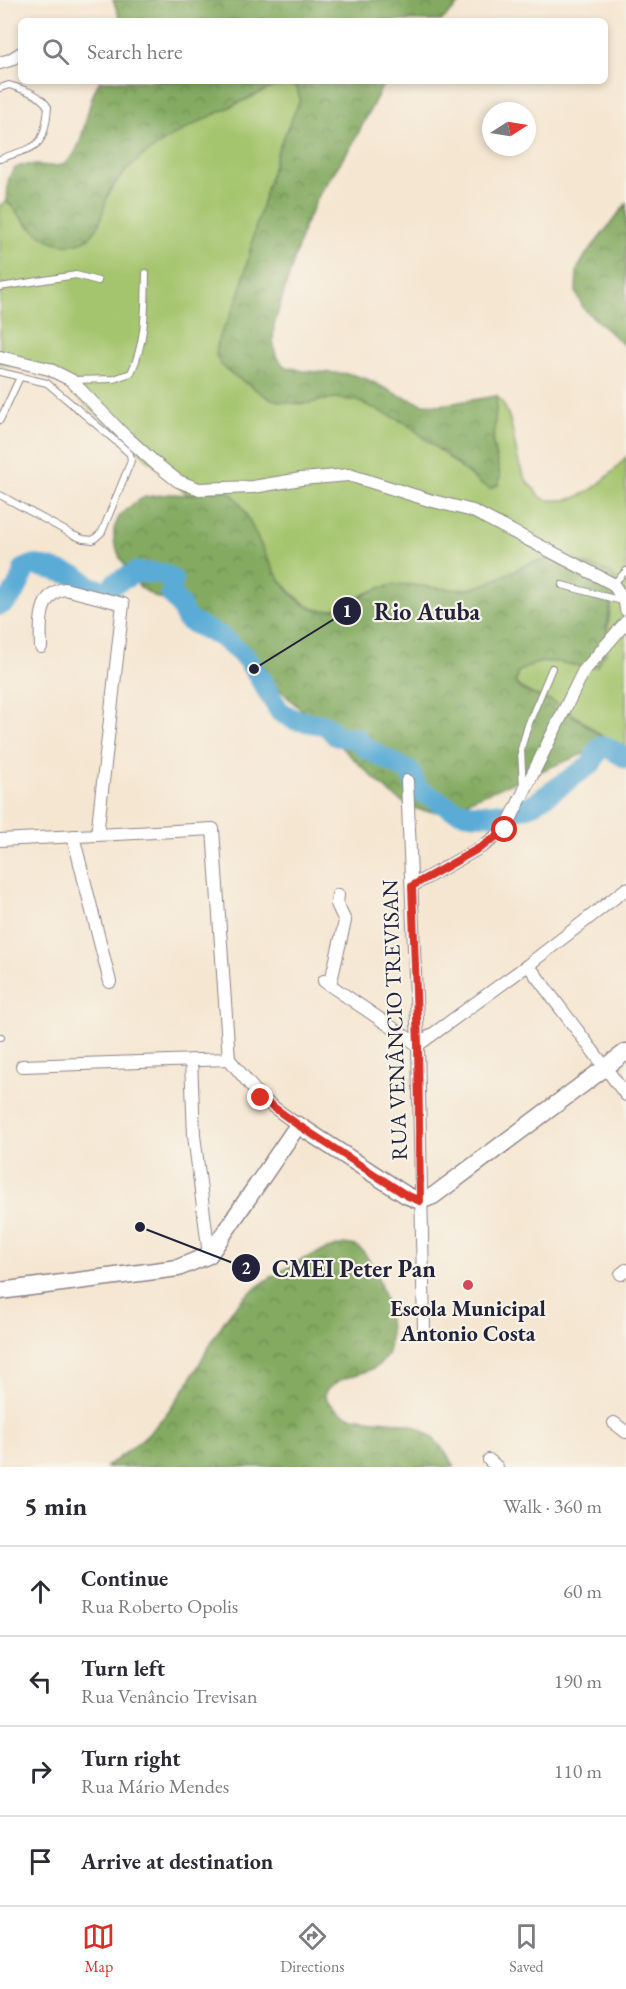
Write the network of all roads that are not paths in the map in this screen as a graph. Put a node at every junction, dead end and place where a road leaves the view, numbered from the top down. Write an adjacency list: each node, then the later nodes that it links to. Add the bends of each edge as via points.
1 (18, 55): 2 (street)
2 (0, 63)
3 (0, 88): 4 (lane, via 9,85 23,90 42,98 48,107 44,135 37,146)
4 (0, 159)
5 (147, 273): 11 (lane, via 140,355 131,373 114,379)
6 (98, 281): 7 (lane, via 76,275)
7 (0, 287)
8 (0, 357): 11 (street, via 49,369)
9 (0, 372): 10 (lane)
10 (20, 377): 12 (lane); 13 (lane, via 47,383 130,454 131,461 102,532 93,540 73,536)
11 (71, 380): 15 (street, via 155,463 188,485 199,489 253,488 349,475 474,511)
12 (0, 420)
13 (0, 495)
14 (626, 571): 15 (lane)
15 (613, 584): 17 (street)
16 (562, 585): 17 (lane)
17 (626, 606)
18 (626, 622): 22 (street, via 583,672)
19 (41, 647): 23 (street, via 40,618 47,599 56,590 123,604)
20 (552, 668): 22 (lane, via 521,749)
21 (407, 781): 26 (street, RUA VENÂNCIO TREVISAN)
22 (523, 793): 26 (street, via 505,830)
23 (97, 835): 24 (street); 33 (street, via 213,829)
24 (73, 836): 25 (street); 30 (street)
25 (0, 840)
26 (412, 886): 31 (street, RUA VENÂNCIO TREVISAN)
27 (626, 889): 29 (street)
28 (338, 895): 31 (street, via 337,904 345,921 327,983)
29 (528, 965): 31 (street); 36 (street)
30 (110, 982)
31 (418, 1045): 39 (street, RUA VENÂNCIO TREVISAN)
32 (626, 1052): 36 (street)
33 (229, 1059): 34 (street); 38 (street, via 261,1098)
34 (191, 1060): 35 (street); 40 (street, via 194,1135)
35 (22, 1066)
36 (604, 1068): 37 (street); 39 (street, via 433,1196)
37 (626, 1095)
38 (298, 1125): 39 (street); 40 (street)
39 (420, 1201): 42 (street, RUA VENÂNCIO TREVISAN)
40 (209, 1255): 41 (street, via 178,1268)
41 (0, 1291)
42 (424, 1330)
43 (614, 1422): 44 (street)
44 (626, 1432)

